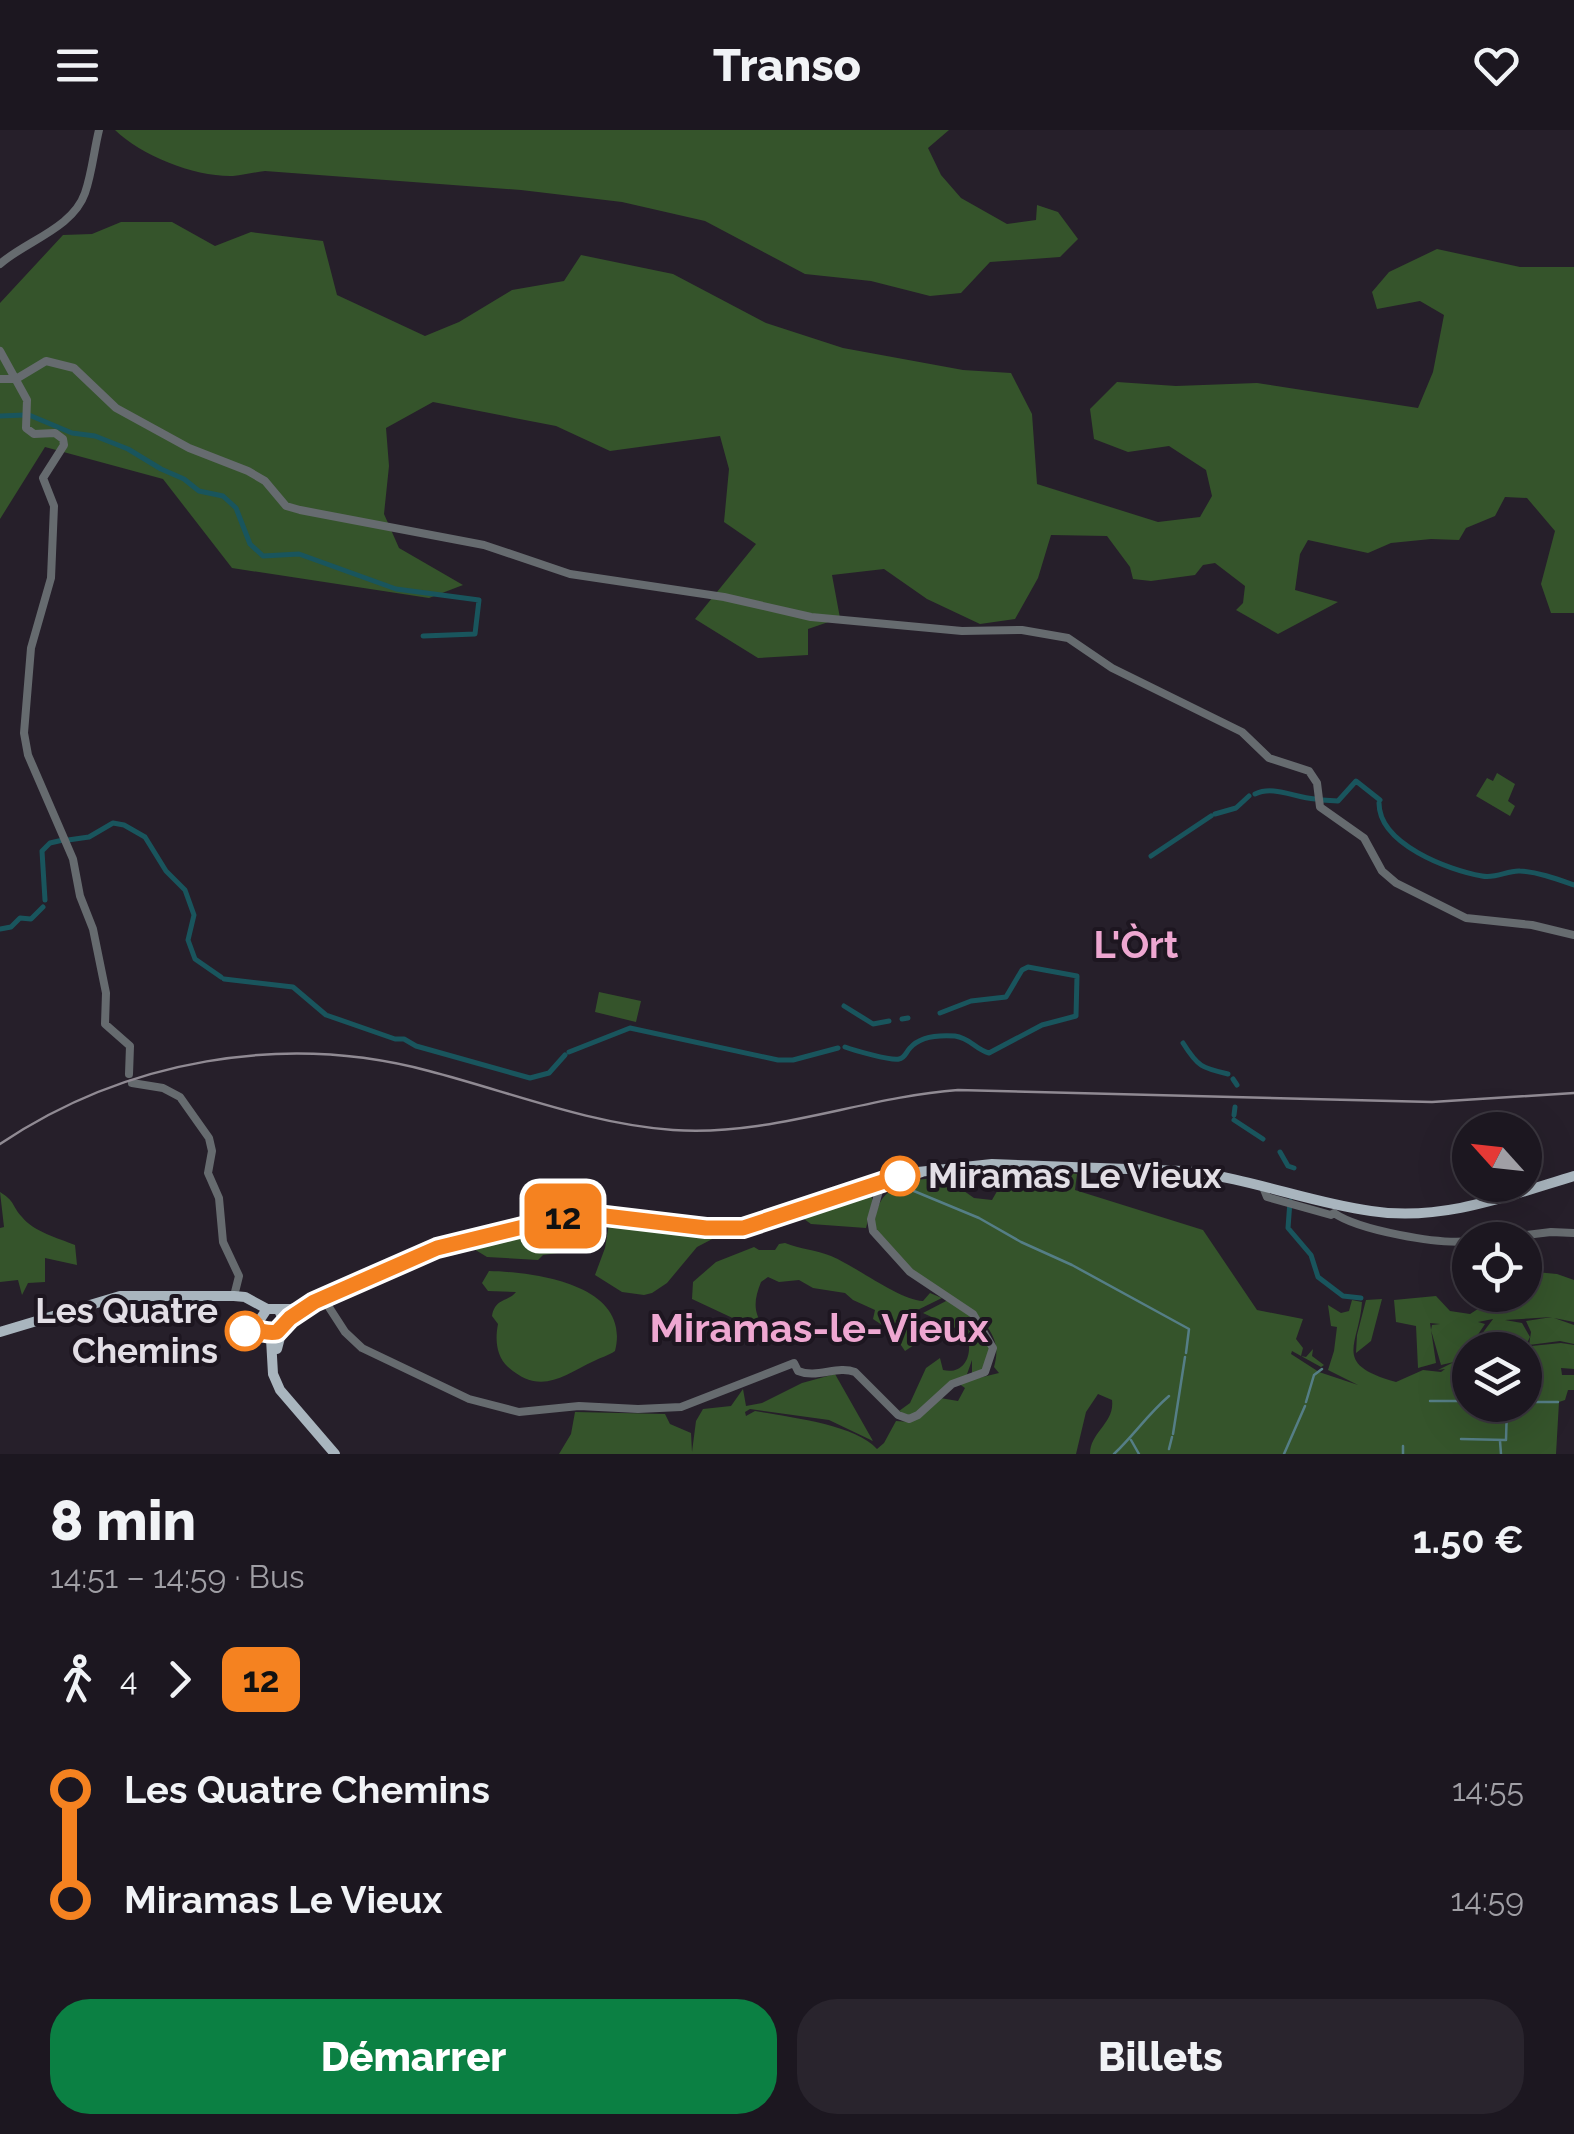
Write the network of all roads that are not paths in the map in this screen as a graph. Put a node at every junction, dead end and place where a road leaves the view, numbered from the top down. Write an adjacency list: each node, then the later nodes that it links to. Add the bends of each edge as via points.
1 (99, 130): 2 (street, via 78,206)
2 (0, 264)
3 (0, 351): 5 (street)
4 (0, 379): 5 (street)
5 (16, 379): 6 (street, via 46,361 69,366 116,408 256,476 286,506 484,546 570,574 818,618 1068,638 1112,668 1242,732 1269,758 1314,776 1320,807 1364,838 1387,878 1466,918); 14 (street, via 28,405 26,428 61,436 64,445 43,478 54,506 52,578 31,648 28,755 73,859 106,993 105,1024 130,1046 130,1078 180,1097 210,1138 208,1173 219,1198 223,1242 239,1276)
6 (1574, 934)
7 (922, 1172): 9 (main road); 9 (main road); 10 (main road, via 1007,1164 1182,1171)
8 (1574, 1176): 10 (main road, via 1467,1207 1415,1214)
9 (882, 1185): 15 (main road, via 734,1230 576,1213 428,1250); 15 (street, via 873,1231 910,1272 973,1314 992,1341 988,1369 952,1384 914,1418 898,1415 856,1372 808,1374 794,1363 681,1406 519,1412 469,1399 362,1348)
10 (1263, 1187): 13 (street, via 1270,1199)
11 (1542, 1233): 12 (street)
12 (1574, 1234)
13 (1452, 1244)
14 (236, 1296): 16 (main road); 18 (main road, via 120,1296)
15 (318, 1300): 16 (main road); 17 (main road)
16 (268, 1312): 17 (main road); 19 (main road, via 260,1325)
17 (284, 1325): 19 (main road); 20 (main road, via 276,1354)
18 (0, 1332)
19 (265, 1332): 20 (main road)
20 (280, 1390): 21 (main road)
21 (335, 1454)

